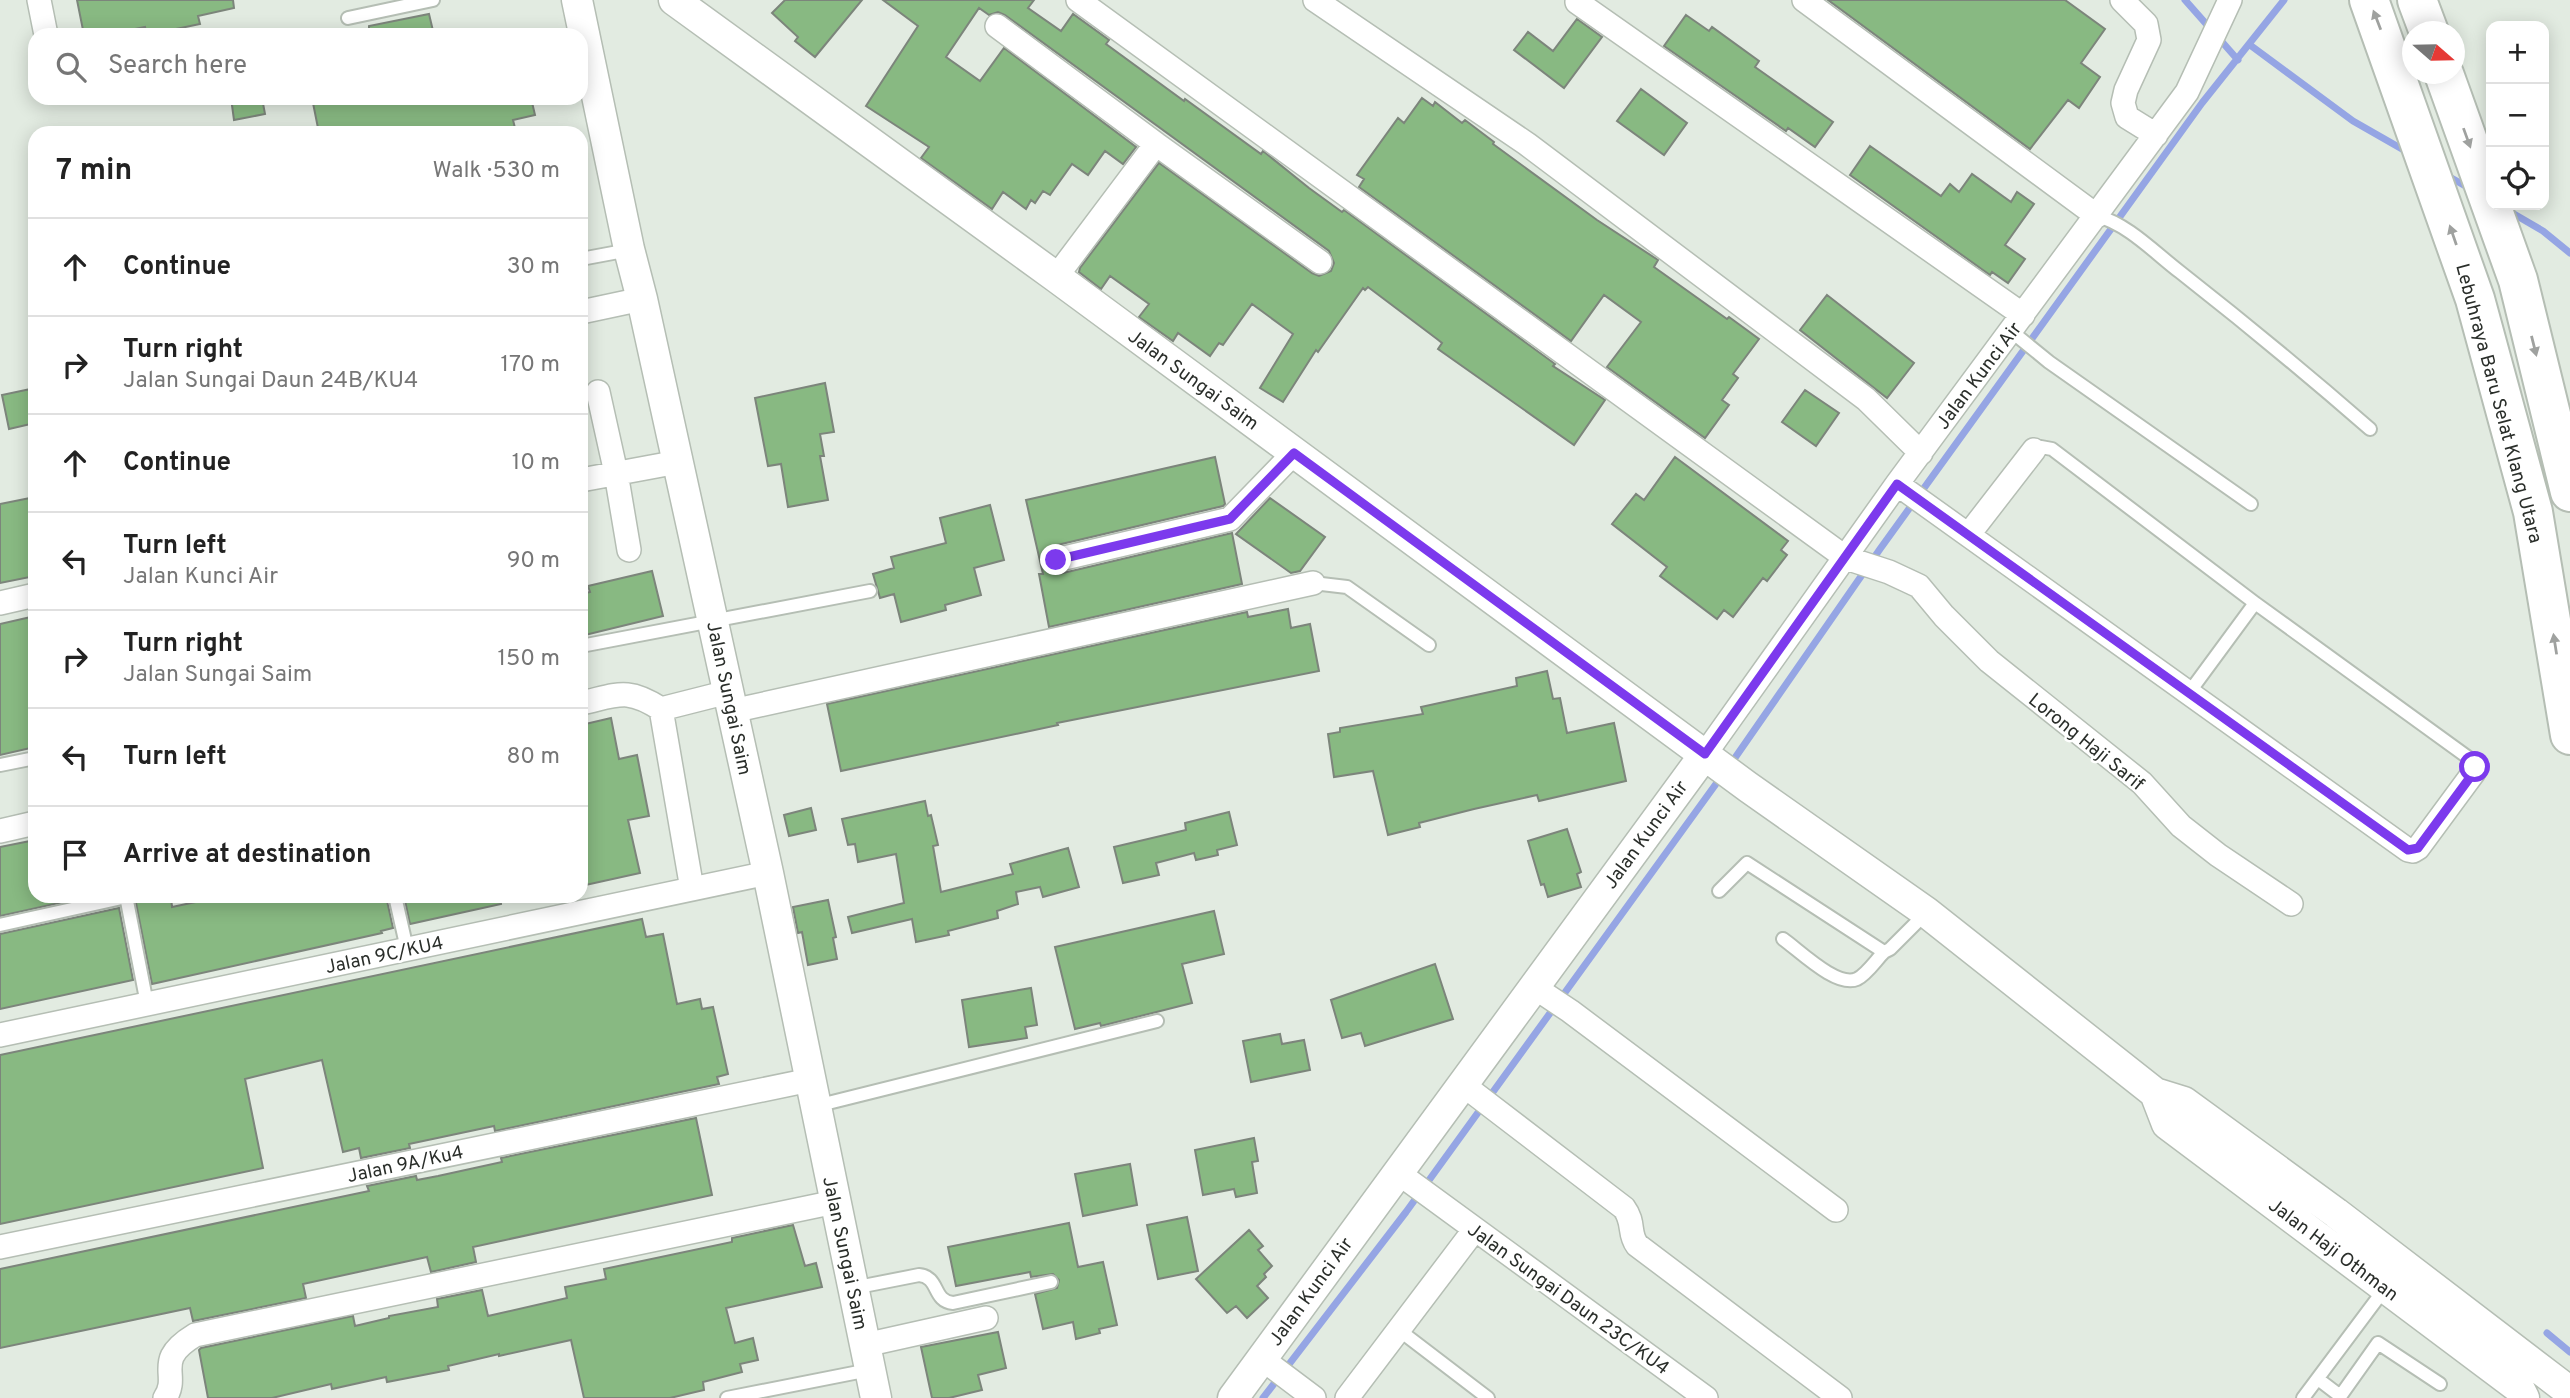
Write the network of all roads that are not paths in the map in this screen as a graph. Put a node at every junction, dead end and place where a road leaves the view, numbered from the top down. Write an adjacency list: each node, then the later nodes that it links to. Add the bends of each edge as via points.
1 (39, 0): 16 (street)
2 (433, 0): 13 (lane)
3 (577, 0): 17 (street, Jalan Sungai Saim)
4 (674, 0): 26 (street, Jalan Sungai Saim)
5 (1078, 0): 44 (street, Lorong Haji Sarif)
6 (1315, 0): 34 (street, via 1538,152 1867,399)
7 (1804, 0): 22 (street)
8 (2122, 0): 20 (street, via 2146,24 2149,40 2123,103 2127,117)
9 (2230, 0): 20 (street, Jalan Kunci Air, via 2187,92)
10 (2369, 0): 57 (highway, Lebuhraya Baru Selat Klang Utara, one-way to 10, via 2533,512 2475,299)
11 (2417, 0): 14 (highway)
12 (1577, 2): 29 (street)
13 (348, 18)
14 (2425, 21)
15 (997, 26): 21 (street)
16 (45, 28)
17 (583, 28)
18 (588, 53): 23 (street, Jalan Sungai Saim)
19 (2448, 84): 39 (highway, one-way to 39, via 2518,280)
20 (2157, 135): 22 (street, Jalan Kunci Air)
21 (1156, 144): 25 (street); 26 (street)
22 (2104, 218): 29 (street, Jalan Kunci Air); 31 (lane, via 2274,345)
23 (629, 250): 24 (lane); 27 (street, Jalan Sungai Saim)
24 (588, 258)
25 (1320, 262)
26 (1056, 277): 33 (street, Jalan Sungai Saim)
27 (642, 299): 28 (street); 35 (street, Jalan Sungai Saim)
28 (588, 311)
29 (2019, 329): 34 (street, Jalan Kunci Air); 40 (lane, via 2049,362)
30 (598, 392): 36 (street)
31 (2371, 429)
32 (2034, 450): 41 (street); 49 (lane, via 2052,449)
33 (1294, 453): 43 (street, via 1230,519); 58 (street, Jalan Sungai Saim)
34 (1921, 453): 38 (street, Jalan Kunci Air)
35 (678, 462): 36 (street); 50 (street, Jalan Sungai Saim)
36 (616, 473): 37 (street); 42 (street)
37 (588, 479)
38 (1904, 489): 41 (street); 44 (street, Jalan Kunci Air)
39 (2570, 492)
40 (2251, 503)
41 (1969, 534): 53 (street)
42 (629, 550)
43 (1056, 560)
44 (1854, 561): 58 (street, Jalan Kunci Air); 70 (street, Lorong Haji Sarif, via 1919,586 1989,661 2142,783 2181,826)
45 (1313, 583): 52 (lane, via 1347,587); 55 (street)
46 (870, 592): 50 (lane)
47 (28, 597): 48 (street)
48 (0, 603)
49 (2255, 603): 53 (lane); 61 (lane, via 2473,761)
50 (713, 620): 51 (lane); 55 (street, Jalan Sungai Saim)
51 (588, 645)
52 (1429, 645)
53 (2188, 694): 61 (street, via 2408,850 2418,848)
54 (588, 701): 56 (street, via 637,695)
55 (730, 701): 56 (street); 64 (street, Jalan Sungai Saim)
56 (661, 709): 65 (street)
57 (2570, 736)
58 (1709, 757): 71 (street, Jalan Sungai Saim); 76 (street, Jalan Kunci Air)
59 (28, 759): 60 (lane)
60 (0, 765)
61 (2474, 772)
62 (28, 825): 63 (street)
63 (0, 831)
64 (768, 873): 65 (street, Jalan 9C/KU4); 80 (street, Jalan Sungai Saim)
65 (692, 889): 74 (street, Jalan 9C/KU4)
66 (1719, 891): 75 (lane, via 1747,863)
67 (97, 903): 72 (lane)
68 (129, 903): 77 (lane)
69 (397, 903): 74 (lane)
70 (2291, 904)
71 (1926, 912): 75 (lane); 81 (street, Jalan Sungai Saim)
72 (0, 925)
73 (1783, 939): 75 (lane, via 1834,977 1847,981 1859,978)
74 (407, 949): 77 (street, Jalan 9C/KU4)
75 (1884, 952)
76 (1549, 997): 82 (street, Jalan Kunci Air); 85 (street)
77 (147, 1004): 79 (street, Jalan 9C/KU4)
78 (1157, 1021): 80 (lane)
79 (0, 1035)
80 (813, 1093): 84 (street, Jalan Sungai Saim); 87 (street, Jalan 9A/Ku4)
81 (2155, 1093): 89 (street, Jalan Haji Othman, via 2167,1124); 98 (street, via 2184,1102)
82 (1477, 1096): 83 (street, Jalan Kunci Air); 106 (street, via 1624,1208 1631,1217 1637,1245)
83 (1404, 1177): 86 (street, Jalan Sungai Daun 23C/KU4); 93 (street, Jalan Kunci Air)
84 (835, 1202): 90 (street, Jalan Sungai Saim); 100 (street, via 195,1335 176,1346)
85 (1836, 1210)
86 (1475, 1229): 92 (street); 105 (street, Jalan Sungai Daun 23C/KU4)
87 (0, 1247)
88 (1051, 1282): 90 (lane, via 953,1303 939,1298 927,1276)
89 (2386, 1287): 95 (lane); 108 (street, Jalan Haji Othman, via 2519,1388)
90 (853, 1288): 94 (street, Jalan Sungai Saim)
91 (986, 1318): 94 (street)
92 (1399, 1330): 103 (street); 104 (lane)
93 (1268, 1363): 97 (street); 102 (street, Jalan Kunci Air)
94 (870, 1371): 101 (lane)
95 (2318, 1379): 99 (lane); 107 (lane)
96 (2440, 1384): 99 (lane, via 2378,1343)
97 (1305, 1391)
98 (2570, 1392)
99 (2339, 1396)
100 (165, 1398)
101 (727, 1398)
102 (1233, 1398)
103 (1347, 1398)
104 (1488, 1398)
105 (1706, 1398)
106 (1840, 1398)
107 (2303, 1398)
108 (2524, 1398)

